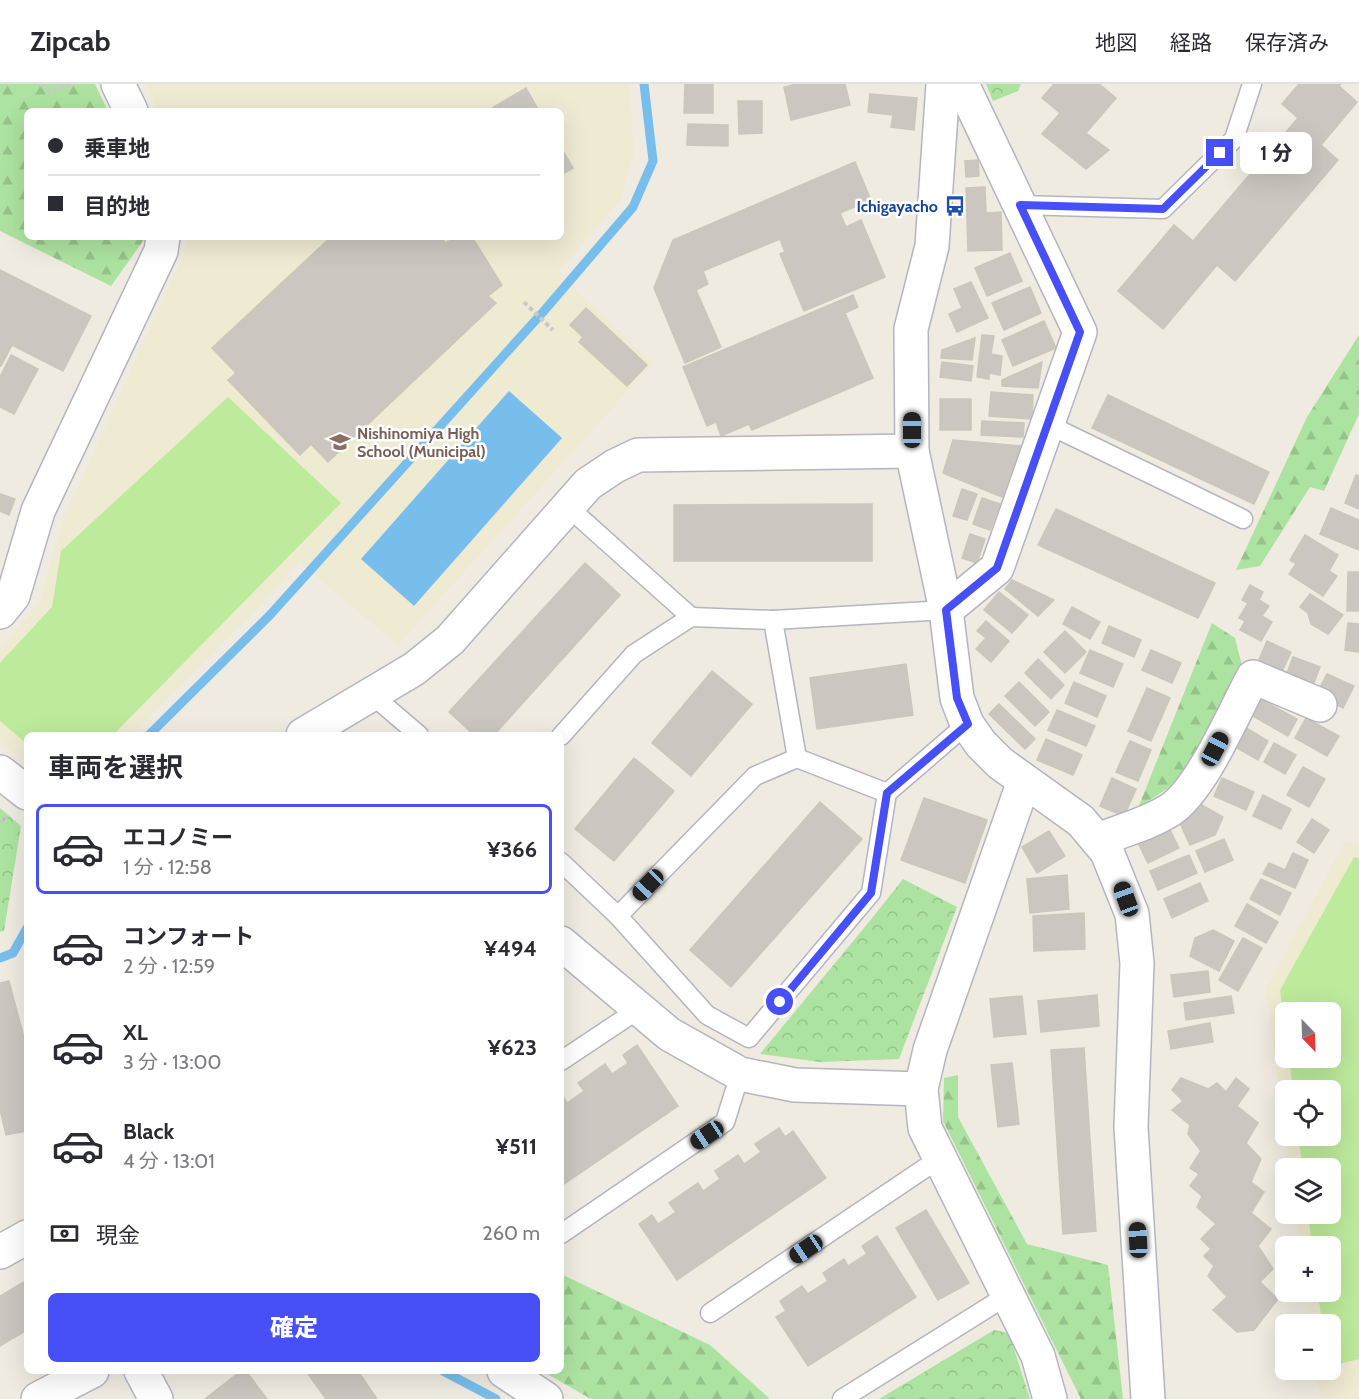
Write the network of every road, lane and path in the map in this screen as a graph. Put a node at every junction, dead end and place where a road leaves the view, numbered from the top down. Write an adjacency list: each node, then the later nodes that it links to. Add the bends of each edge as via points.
1 (40, 84): 2 (path, via 49,91)
2 (76, 84)
3 (118, 84): 7 (street)
4 (943, 84): 13 (street, via 932,246 911,329)
5 (962, 84): 8 (street)
6 (1252, 84): 8 (lane, via 1234,139 1163,209)
7 (129, 108)
8 (1020, 205): 12 (street, via 1080,332)
9 (162, 240): 17 (street, via 38,511 13,596)
10 (524, 302): 11 (path)
11 (553, 330)
12 (1047, 424): 15 (lane); 16 (street, via 997,568)
13 (912, 451): 14 (street, via 638,455 588,483); 16 (street)
14 (567, 506): 18 (lane); 20 (street, via 450,640 414,669)
15 (1243, 519)
16 (946, 610): 19 (lane); 23 (street, via 957,698)
17 (0, 612)
18 (691, 617): 19 (lane); 26 (lane, via 634,654)
19 (773, 620): 27 (lane)
20 (371, 694): 22 (street); 25 (lane)
21 (1320, 705): 32 (street, via 1253,676 1195,786 1171,809)
22 (346, 724): 24 (street)
23 (968, 724): 29 (street, via 1000,764); 31 (lane)
24 (315, 732)
25 (415, 732)
26 (564, 733)
27 (797, 758): 31 (lane); 34 (lane, via 755,776)
28 (0, 772): 30 (street)
29 (1024, 781): 32 (street, via 1081,821); 39 (street, via 930,1050)
30 (24, 791)
31 (887, 793): 34 (lane, via 871,893 749,1038 706,1015)
32 (1097, 840): 54 (street, via 1107,852 1132,914 1137,963 1131,1127)
33 (564, 865): 34 (lane)
34 (618, 916)
35 (564, 946): 36 (street)
36 (639, 1009): 37 (lane); 38 (street, via 669,1034)
37 (564, 1059)
38 (740, 1074): 39 (street, via 795,1085); 41 (lane, via 725,1122)
39 (921, 1089): 40 (street, via 925,1128)
40 (940, 1158): 44 (street); 45 (lane)
41 (564, 1232)
42 (24, 1239): 43 (street)
43 (0, 1252)
44 (1008, 1295): 52 (lane); 53 (street, via 1038,1356)
45 (710, 1313)
46 (86, 1374): 49 (street)
47 (143, 1374): 50 (street)
48 (508, 1374): 51 (street)
49 (39, 1399)
50 (156, 1399)
51 (546, 1399)
52 (842, 1399)
53 (1050, 1399)
54 (1148, 1399)

